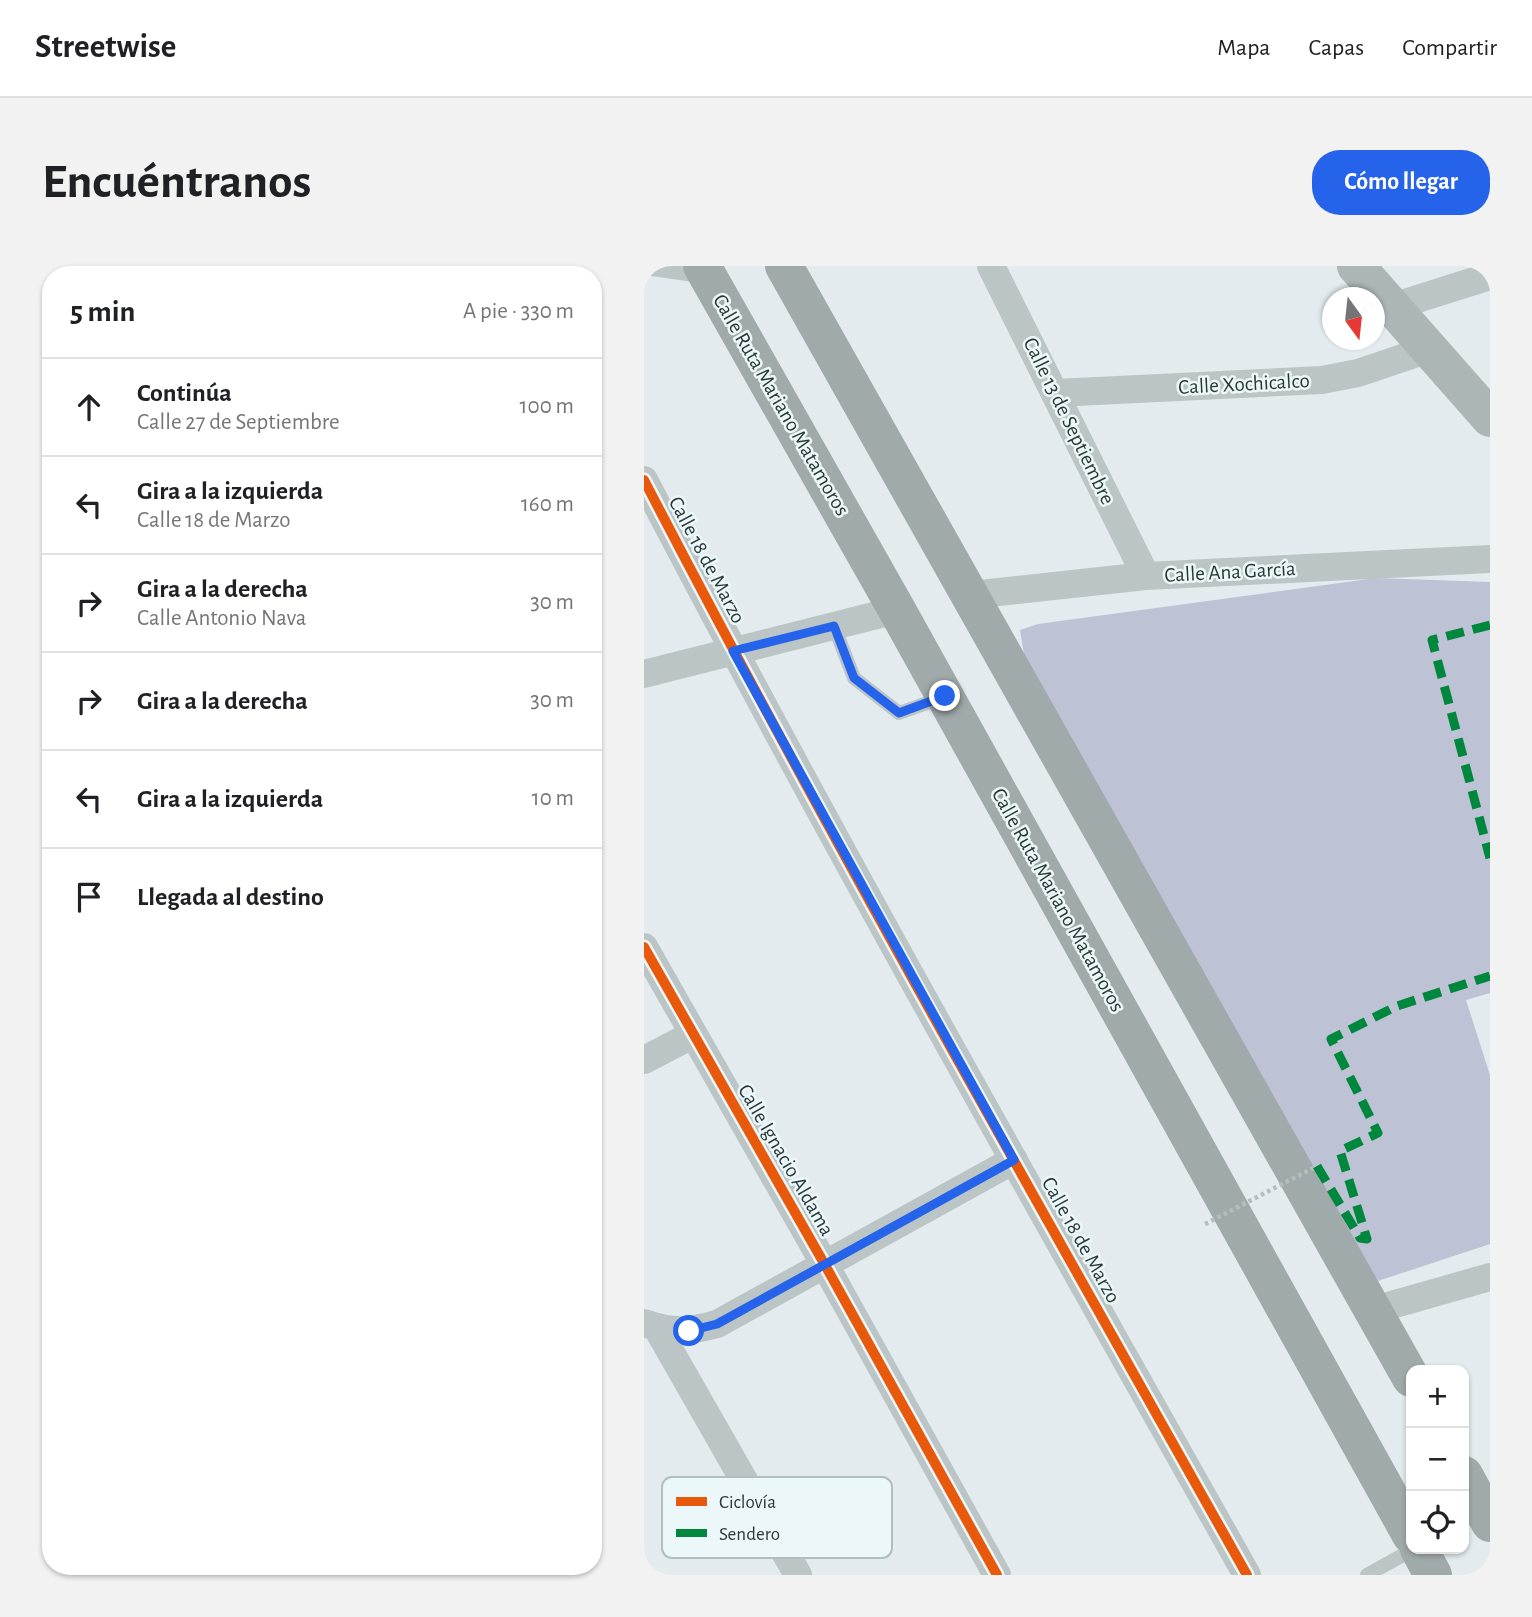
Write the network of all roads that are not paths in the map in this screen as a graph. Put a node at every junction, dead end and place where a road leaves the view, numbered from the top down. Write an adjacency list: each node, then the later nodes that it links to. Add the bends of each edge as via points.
1 (784, 266): 14 (main road)
2 (991, 266): 9 (street, Calle 13 de Septiembre)
3 (1356, 266): 7 (main road)
4 (644, 268): 5 (lane)
5 (705, 272): 15 (main road, Calle Ruta Mariano Matamoros)
6 (1490, 276): 7 (street)
7 (1392, 307): 8 (main road)
8 (1429, 349): 9 (street, Calle Xochicalco, via 1322,380); 10 (main road)
9 (1055, 393): 13 (street, Calle 13 de Septiembre)
10 (1490, 418)
11 (644, 480): 17 (street, Calle 18 de Marzo)
12 (1490, 559): 13 (street, Calle Ana García)
13 (1146, 576): 14 (street, Calle Ana García)
14 (971, 595): 26 (main road)
15 (897, 610): 16 (street); 19 (main road, Calle Ruta Mariano Matamoros)
16 (834, 626): 17 (street); 19 (lane, via 854,678 899,713)
17 (733, 651): 18 (street); 23 (street, Calle 18 de Marzo)
18 (644, 674)
19 (945, 696): 32 (main road, Calle Ruta Mariano Matamoros)
20 (644, 947): 21 (street, Calle Ignacio Aldama)
21 (692, 1035): 22 (street); 24 (street, Calle Ignacio Aldama)
22 (644, 1060)
23 (1014, 1160): 24 (street); 38 (street, Calle 18 de Marzo)
24 (825, 1265): 27 (street, via 717,1324 689,1331); 37 (street, Calle Ignacio Aldama)
25 (1490, 1277): 26 (street)
26 (1374, 1310): 28 (main road)
27 (651, 1325): 29 (street)
28 (1406, 1369)
29 (740, 1477)
30 (1469, 1484): 31 (main road)
31 (1490, 1523)
32 (1406, 1526)
33 (1407, 1554): 39 (lane)
34 (1419, 1554): 40 (main road)
35 (788, 1558): 36 (street)
36 (798, 1575)
37 (997, 1575)
38 (1247, 1575)
39 (1367, 1575)
40 (1433, 1575)

